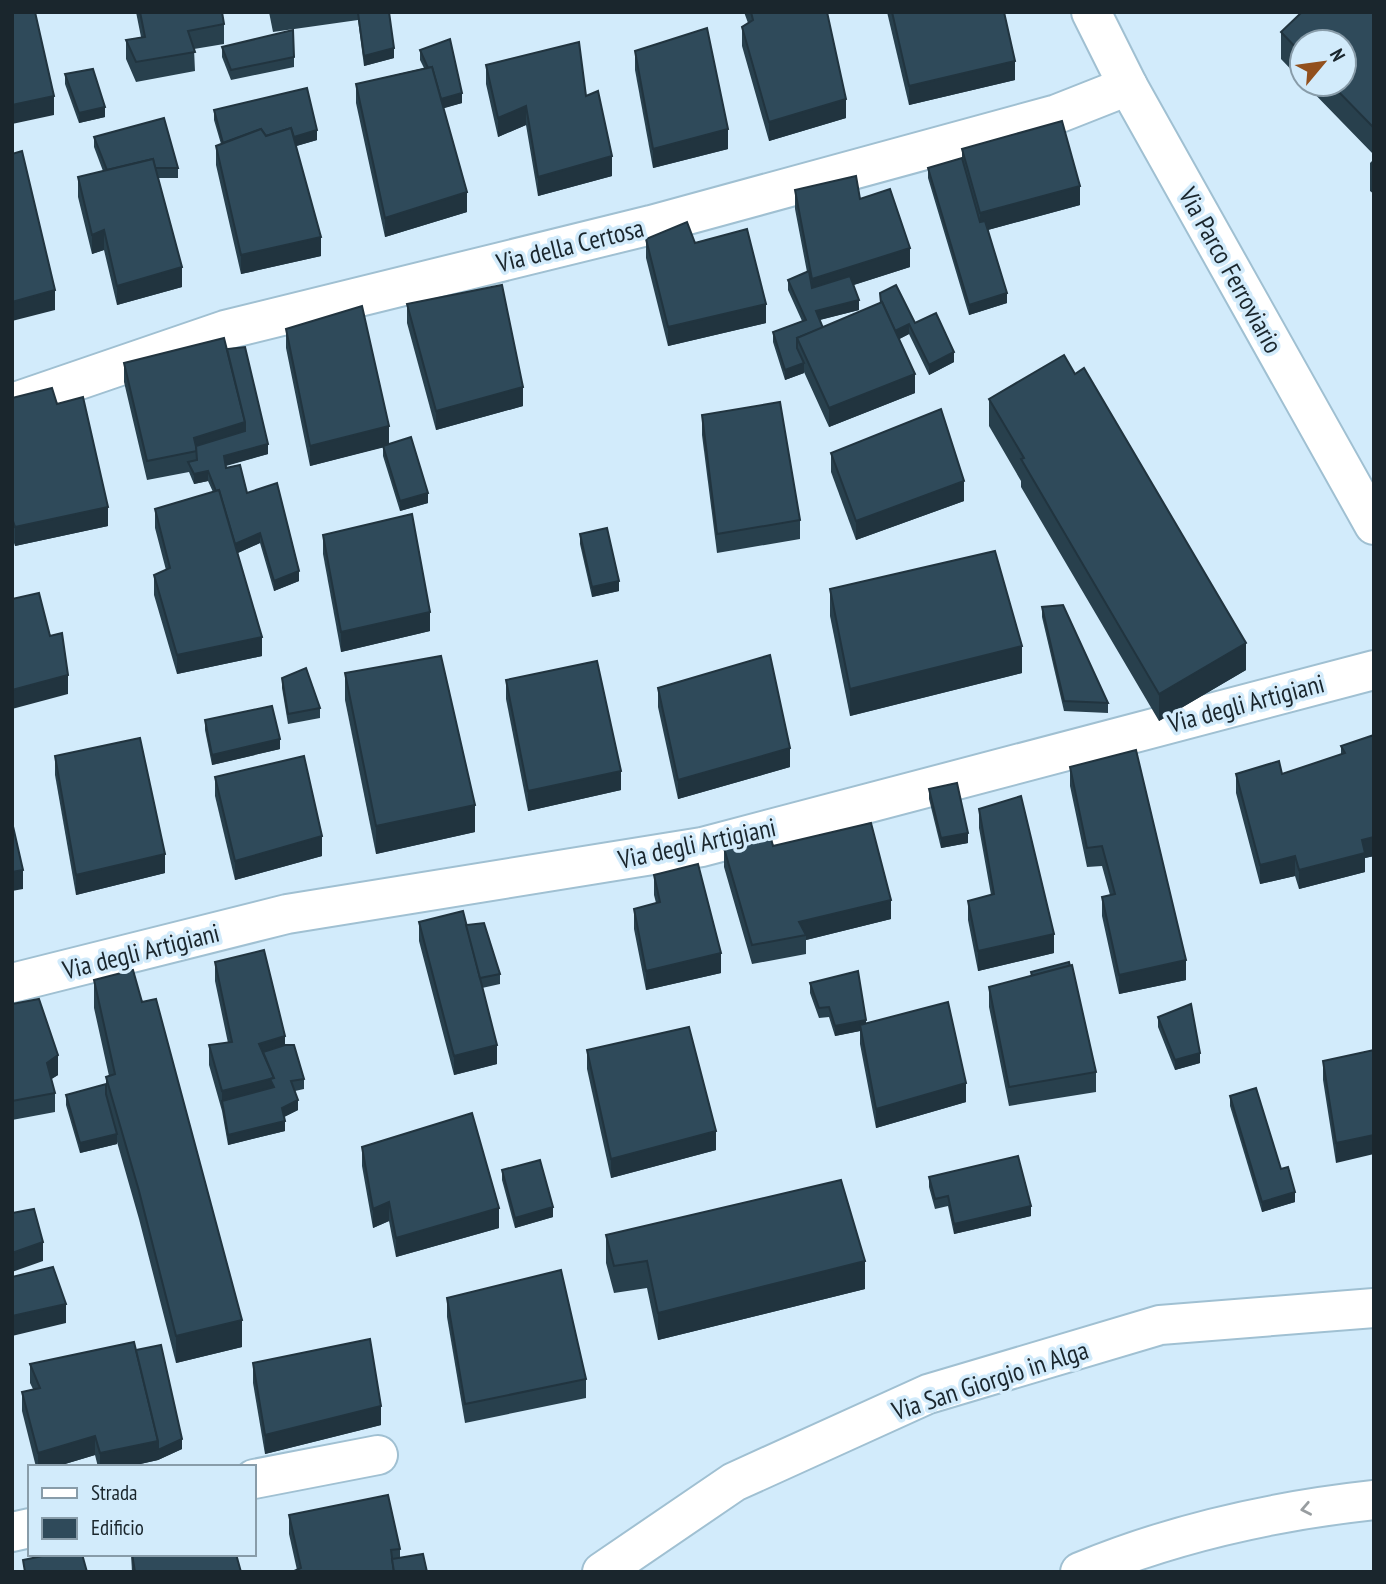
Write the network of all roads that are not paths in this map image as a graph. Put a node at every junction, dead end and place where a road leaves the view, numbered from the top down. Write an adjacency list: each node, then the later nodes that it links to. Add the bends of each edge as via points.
1 (1091, 12): 2 (main road, Via Parco Ferroviario)
2 (1128, 86): 3 (main road, Via della Certosa, via 1057,114 651,225 225,330); 4 (main road, Via Parco Ferroviario)
3 (12, 403)
4 (1374, 525)
5 (1374, 670): 6 (main road, Via degli Artigiani, via 702,847 287,914)
6 (12, 983)
7 (1374, 1308): 11 (main road, Via San Giorgio in Alga, via 1160,1325 928,1394 734,1482)
8 (378, 1455): 9 (main road)
9 (256, 1479)
10 (1374, 1500): 12 (main road, one-way to 12, via 1222,1526)
11 (602, 1572)
12 (1080, 1572)

